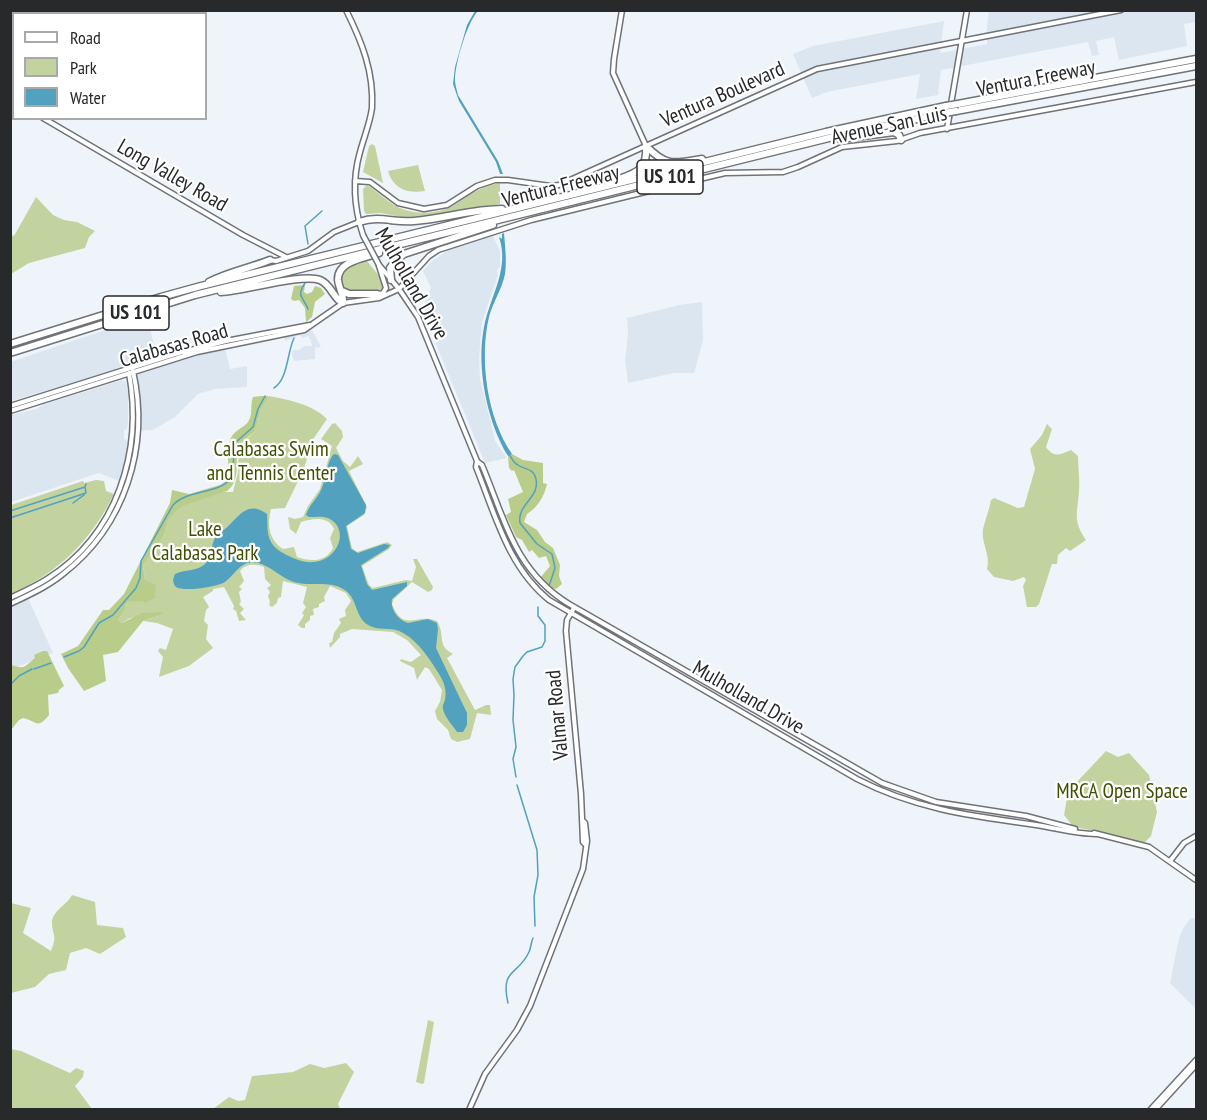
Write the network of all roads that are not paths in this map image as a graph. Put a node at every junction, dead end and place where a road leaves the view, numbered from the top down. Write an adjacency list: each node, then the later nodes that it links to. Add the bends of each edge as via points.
1 (346, 10): 17 (main road, Mulholland Drive, via 365,50 372,95)
2 (622, 10): 15 (main road, via 613,70)
3 (967, 10): 5 (main road)
4 (1121, 10): 5 (main road, Ventura Boulevard)
5 (963, 40): 12 (main road); 15 (main road, Ventura Boulevard, via 817,69)
6 (1197, 59): 9 (highway, Ventura Freeway / US 101)
7 (1197, 66): 9 (highway, Ventura Freeway / US 101)
8 (1197, 82): 12 (main road, Avenue San Luis)
9 (957, 108): 10 (highway, Ventura Freeway / US 101, bridge)
10 (945, 110): 13 (highway, Ventura Freeway / US 101); 16 (highway, Ventura Freeway / US 101, via 826,132)
11 (46, 120): 22 (main road, Long Valley Road)
12 (947, 129): 14 (main road, Avenue San Luis)
13 (829, 138): 14 (highway, via 894,132); 19 (highway, Ventura Freeway / US 101)
14 (901, 140): 28 (main road, Avenue San Luis, via 842,147 783,172 725,173 531,219 438,250)
15 (646, 146): 16 (highway, via 659,159 670,163); 17 (main road, Ventura Boulevard, via 566,183 550,186 495,180 432,209 405,206 371,182); 18 (highway, via 642,168)
16 (716, 159): 18 (highway, Ventura Freeway / US 101)
17 (356, 181): 20 (main road, Mulholland Drive)
18 (594, 189): 19 (highway, Ventura Freeway / US 101)
19 (511, 213): 20 (highway, via 482,211 418,221 380,218); 21 (highway, Ventura Freeway / US 101); 26 (highway, via 486,227 404,254 390,268); 27 (highway, Ventura Freeway / US 101)
20 (359, 222): 23 (main road, via 334,232 308,251); 25 (main road, Mulholland Drive, bridge)
21 (412, 241): 29 (highway, via 347,264 339,275); 30 (highway, Ventura Freeway / US 101)
22 (268, 249): 23 (main road, Long Valley Road); 24 (main road)
23 (286, 257): 24 (main road)
24 (270, 260): 27 (highway)
25 (379, 265): 26 (main road, Mulholland Drive); 31 (main road, via 387,285 383,293)
26 (391, 280): 28 (main road, Mulholland Drive)
27 (201, 286): 33 (highway, Ventura Freeway / US 101)
28 (399, 290): 32 (main road, Calabasas Road, via 380,298); 39 (main road, Mulholland Drive, via 427,336)
29 (342, 291): 31 (highway); 32 (highway)
30 (209, 292): 32 (highway, via 311,278 325,283); 34 (highway, Ventura Freeway / US 101)
31 (377, 294): 32 (main road)
32 (343, 303): 35 (main road, Calabasas Road, via 311,325 213,344)
33 (10, 344)
34 (10, 353)
35 (131, 371): 36 (main road, Calabasas Road); 42 (main road, via 132,439 126,472 111,509 77,555 49,578); 43 (main road, via 139,406 138,439 130,478 114,515 95,543 67,571)
36 (29, 403): 37 (main road, Calabasas Road); 38 (main road, Calabasas Road)
37 (10, 406)
38 (10, 411)
39 (477, 461): 40 (main road, Mulholland Drive); 41 (main road, Mulholland Drive)
40 (496, 500): 41 (main road); 44 (main road, Mulholland Drive, via 529,570 550,592)
41 (490, 502): 45 (main road, Mulholland Drive, via 524,574 544,596)
42 (10, 598)
43 (10, 603)
44 (574, 608): 45 (main road, Valmar Road); 46 (main road, Mulholland Drive, via 882,783 936,802 1032,818)
45 (570, 614): 46 (main road, Mulholland Drive, via 886,793 952,812); 52 (main road, Valmar Road, via 566,631 584,867 530,1006 485,1074)
46 (1095, 834): 48 (main road, Mulholland Drive, via 1144,845)
47 (1197, 836): 48 (main road, via 1184,843)
48 (1170, 861): 49 (main road, Mulholland Drive)
49 (1197, 880)
50 (1197, 1060): 53 (main road)
51 (1197, 1065): 53 (main road)
52 (469, 1110)
53 (1153, 1110)

